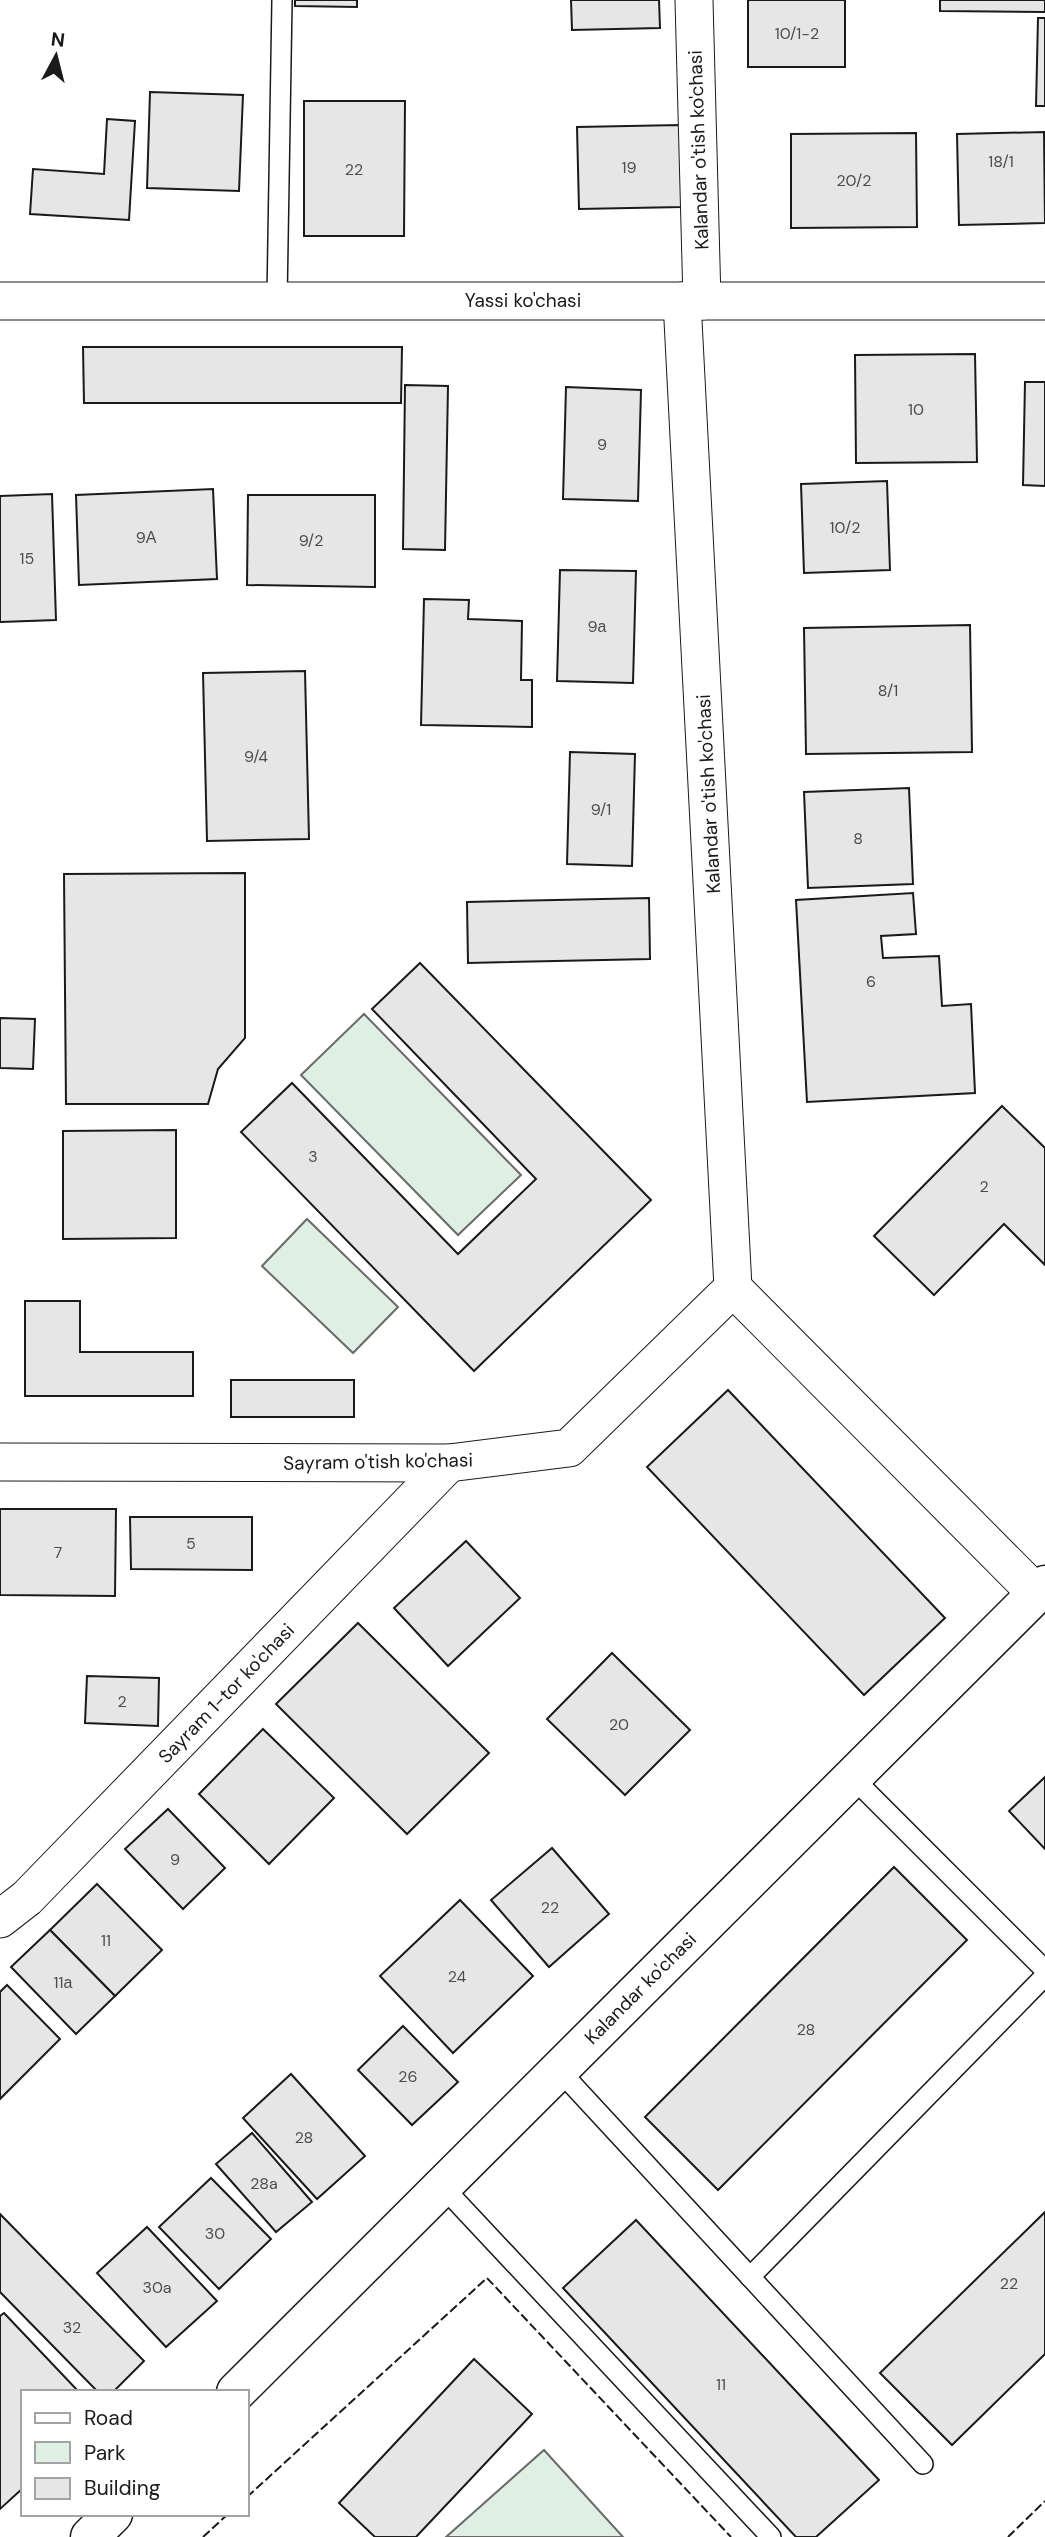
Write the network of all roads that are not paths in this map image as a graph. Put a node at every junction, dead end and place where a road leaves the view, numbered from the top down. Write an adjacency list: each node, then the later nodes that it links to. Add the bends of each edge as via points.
1 (282, 0): 3 (lane)
2 (694, 0): 5 (street, Kalandar o'tish ko'chasi)
3 (277, 300): 4 (street, Yassi ko'chasi); 5 (street, Yassi ko'chasi)
4 (0, 301)
5 (692, 301): 6 (street, Yassi ko'chasi); 7 (street, Kalandar o'tish ko'chasi)
6 (1045, 301)
7 (733, 1288): 9 (street, Sayram o'tish ko'chasi, via 569,1448); 10 (street)
8 (0, 1462): 9 (street, Sayram o'tish ko'chasi)
9 (449, 1463): 12 (street, Sayram 1-tor ko'chasi, via 27,1898)
10 (1041, 1589): 11 (street, Kalandar ko'chasi)
11 (852, 1777): 13 (lane); 15 (street, Kalandar ko'chasi)
12 (0, 1919)
13 (1045, 1970)
14 (1045, 1976): 17 (lane)
15 (559, 2070): 16 (street, Kalandar ko'chasi); 17 (lane)
16 (442, 2186): 18 (street, Kalandar ko'chasi); 22 (lane)
17 (750, 2277): 19 (lane)
18 (238, 2390)
19 (923, 2464)
20 (111, 2516): 21 (street)
21 (90, 2537)
22 (771, 2537)

